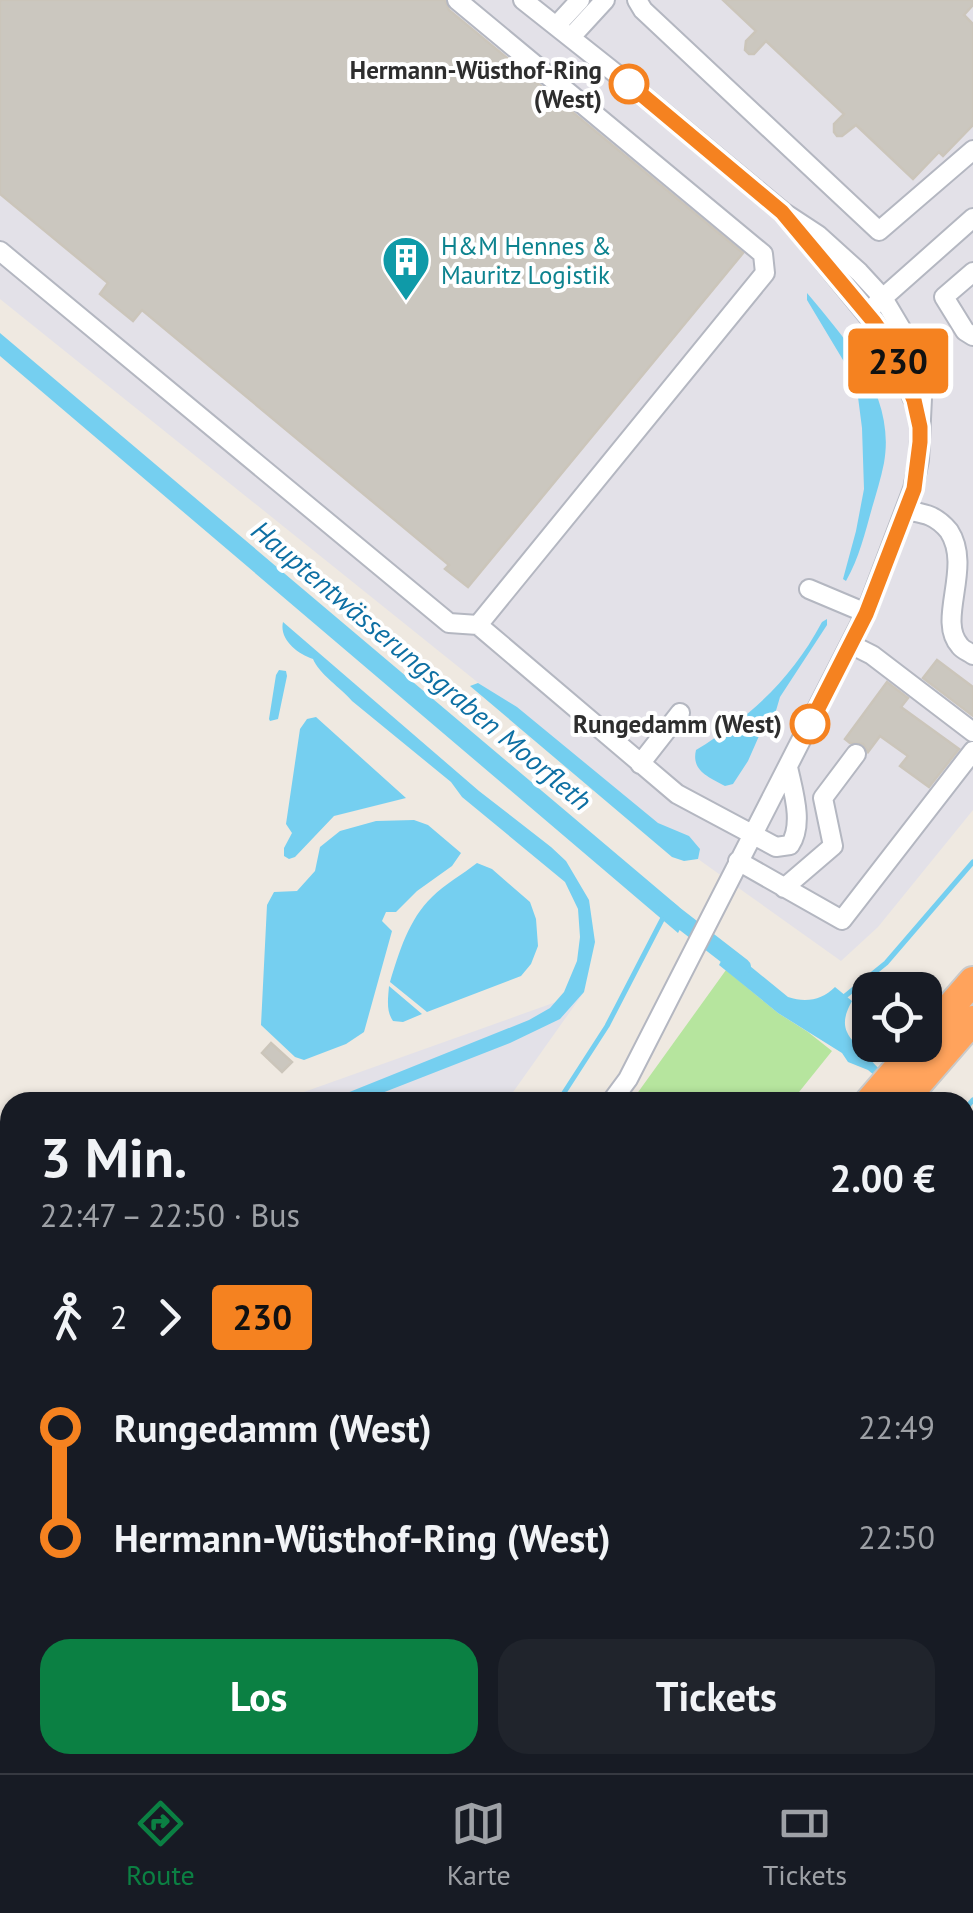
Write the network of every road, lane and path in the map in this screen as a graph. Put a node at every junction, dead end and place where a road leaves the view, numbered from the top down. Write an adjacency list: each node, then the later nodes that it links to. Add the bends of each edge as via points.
1 (457, 0): 19 (street, via 763,254 765,273)
2 (522, 0): 6 (street)
3 (580, 0): 6 (street)
4 (605, 0): 6 (street)
5 (637, 0): 7 (street, via 879,231)
6 (564, 31): 8 (street)
7 (973, 150)
8 (782, 212): 12 (street, via 818,235); 13 (street)
9 (973, 218): 12 (street)
10 (0, 251): 19 (street, via 449,622)
11 (973, 272): 14 (street, via 944,297)
12 (883, 298): 13 (street); 15 (street, via 918,374)
13 (866, 313): 15 (street, via 891,346)
14 (973, 336)
15 (920, 427): 16 (street)
16 (906, 510): 18 (street); 21 (street, via 940,522 961,552 954,636)
17 (810, 589): 18 (street)
18 (866, 614): 20 (street)
19 (478, 624): 26 (street)
20 (852, 644): 23 (street); 27 (street)
21 (973, 655)
22 (680, 713): 26 (street)
23 (973, 732)
24 (973, 751): 30 (street, via 842,920)
25 (856, 754): 30 (street, via 822,798 833,846)
26 (640, 764): 28 (street, via 677,794)
27 (788, 767): 28 (street); 28 (street, via 794,840 776,847)
28 (752, 835): 29 (street)
29 (738, 860): 30 (street); 36 (street)
30 (784, 888)
31 (973, 981): 32 (highway)
32 (942, 1017)
33 (973, 1020): 35 (highway)
34 (908, 1062): 35 (highway)
35 (892, 1091)
36 (618, 1092)

